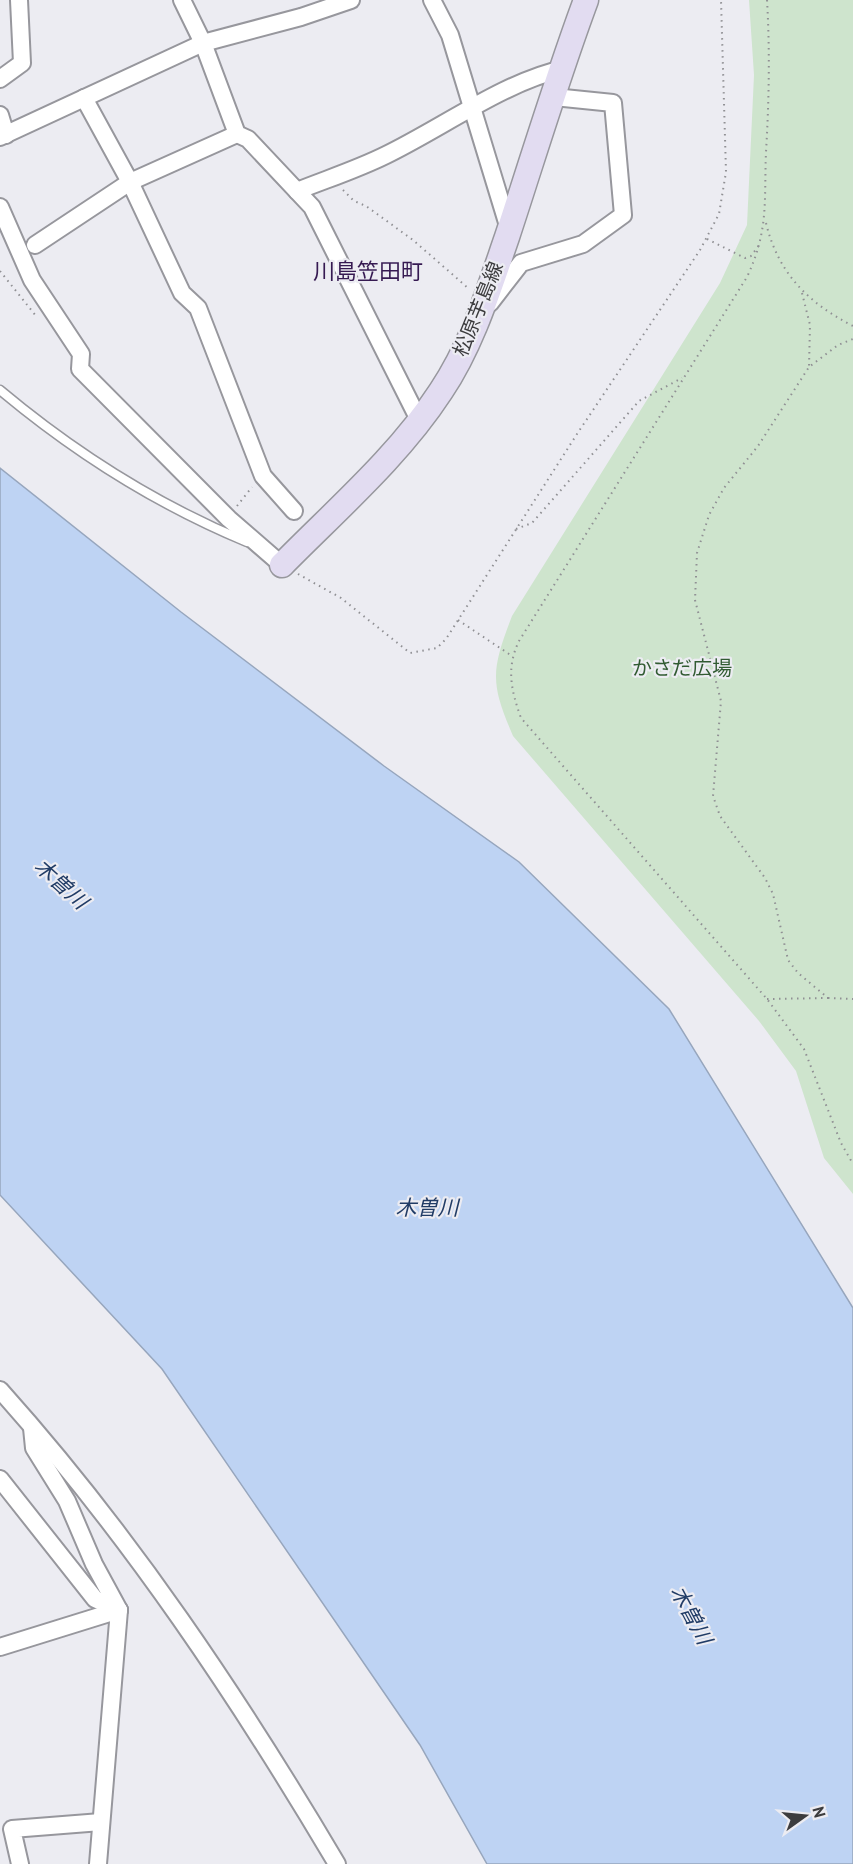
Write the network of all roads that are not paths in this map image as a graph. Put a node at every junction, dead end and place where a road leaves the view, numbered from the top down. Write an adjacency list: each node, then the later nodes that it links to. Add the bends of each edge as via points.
1 (19, 0): 8 (street, via 22,63)
2 (182, 0): 6 (street)
3 (432, 0): 11 (street, via 450,35)
4 (586, 0): 7 (main road, 松原芋島線)
5 (346, 1): 6 (street)
6 (202, 43): 9 (street); 13 (street)
7 (563, 69): 10 (main road, 松原芋島線); 11 (street, via 546,73)
8 (0, 79)
9 (84, 98): 14 (street); 15 (street)
10 (554, 98): 18 (main road, 松原芋島線); 20 (street, via 613,103 622,215 583,244 521,263)
11 (472, 108): 16 (street, via 385,156); 18 (street)
12 (0, 115): 14 (street)
13 (237, 134): 15 (street); 16 (street, via 248,139)
14 (3, 136)
15 (130, 182): 19 (street); 23 (street, via 182,293 198,308 263,476)
16 (297, 191): 22 (street, via 312,207)
17 (0, 207): 24 (street, via 32,280 81,354 80,369)
18 (509, 229): 20 (main road, 松原芋島線)
19 (35, 246)
20 (487, 302): 22 (main road, 松原芋島線, via 442,390)
21 (0, 390): 24 (lane, via 50,432 144,490)
22 (420, 422): 25 (main road, 松原芋島線)
23 (294, 510)
24 (262, 548): 25 (street)
25 (282, 565)
26 (0, 1390): 27 (street)
27 (32, 1428): 29 (street, via 34,1448 67,1501); 34 (street, via 159,1586)
28 (0, 1479): 29 (street, via 95,1599)
29 (119, 1610): 30 (street); 31 (street)
30 (0, 1647)
31 (101, 1822): 32 (street, via 12,1829); 33 (street)
32 (20, 1864)
33 (98, 1864)
34 (337, 1864)

